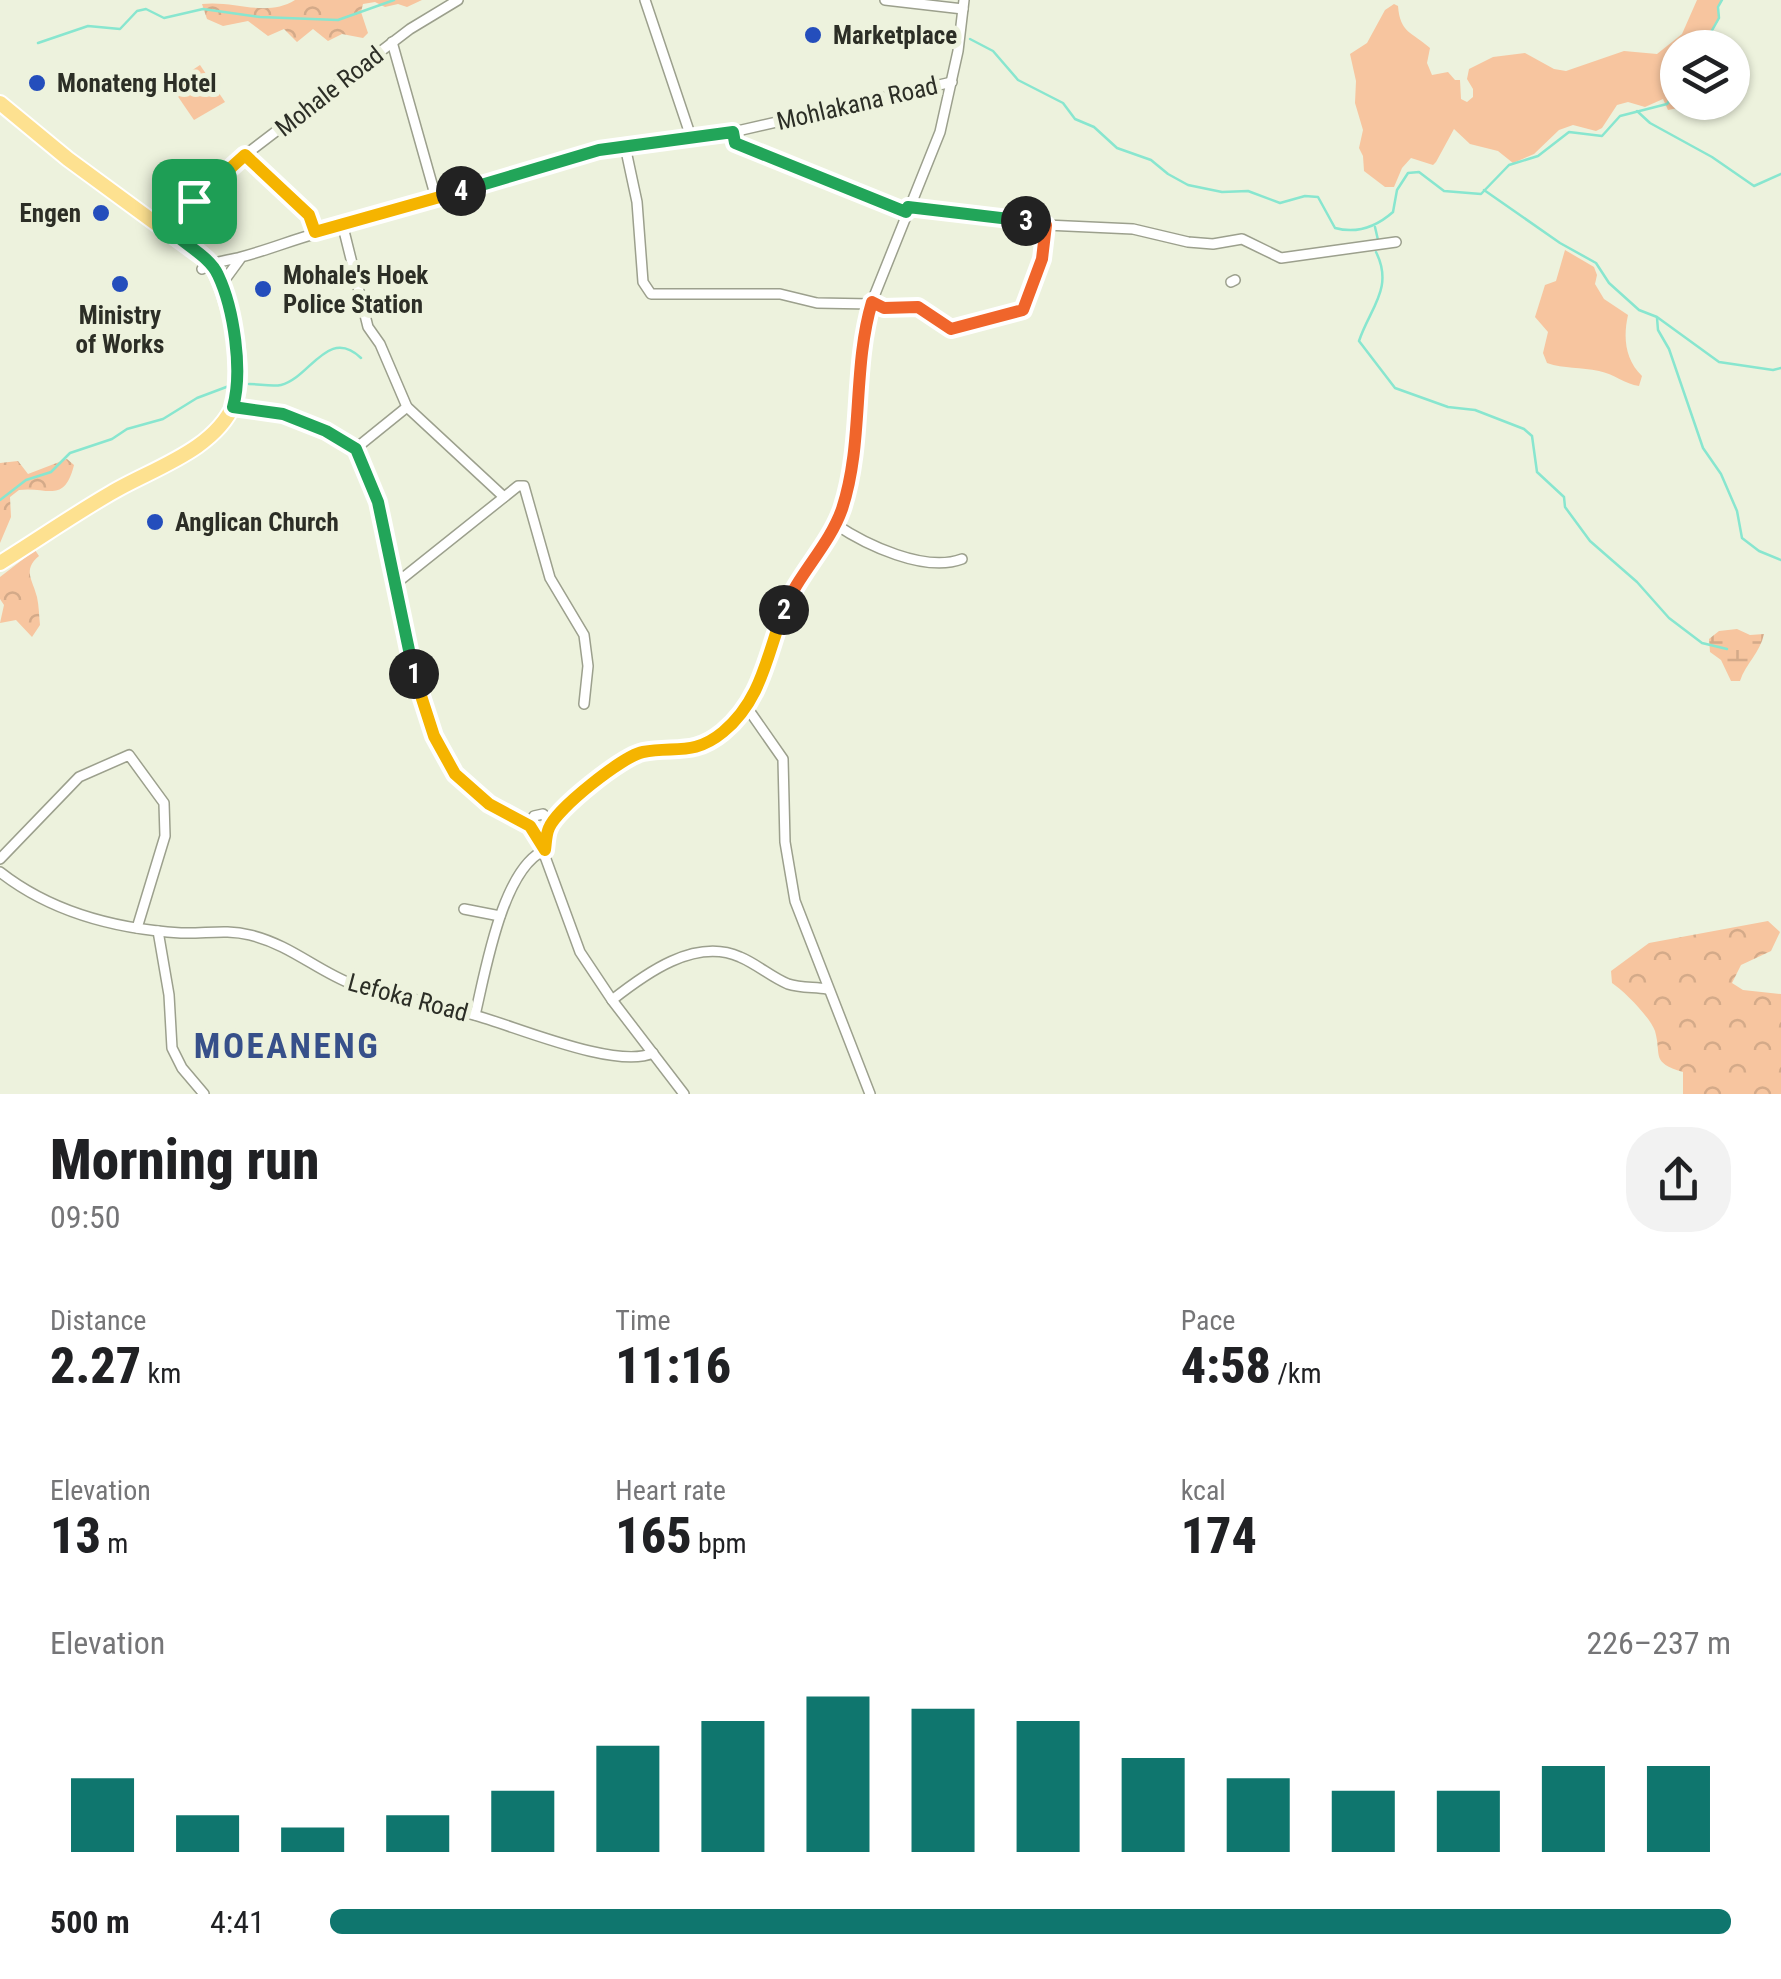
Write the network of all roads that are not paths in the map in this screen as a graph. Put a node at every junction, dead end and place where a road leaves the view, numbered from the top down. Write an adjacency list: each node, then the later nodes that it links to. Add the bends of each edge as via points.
1 (458, 0): 5 (street, Mohale Road)
2 (644, 0): 9 (street)
3 (885, 0): 4 (street)
4 (964, 4): 6 (street)
5 (392, 42): 11 (street, Mohale Road); 12 (street)
6 (952, 82): 8 (street, Mohlakana Road); 13 (street, via 940,132)
7 (0, 103): 17 (main road)
8 (733, 132): 9 (street, Mohlakana Road); 13 (street, via 735,143)
9 (691, 137): 10 (street, Mohlakana Road)
10 (625, 146): 12 (street, Mohlakana Road); 24 (street, via 651,294 780,294 817,303)
11 (245, 155): 14 (street, Mohale Road); 18 (street, via 309,215)
12 (436, 198): 16 (street, Mohlakana Road)
13 (906, 210): 15 (street); 24 (street)
14 (181, 213): 17 (street, Mohale Road); 19 (main road)
15 (1046, 225): 20 (street, via 1133,229 1213,244 1242,239 1281,258); 24 (street, via 1042,259 1023,310 951,329 918,307)
16 (343, 226): 18 (street, Mohlakana Road); 25 (street, via 368,327)
17 (163, 229): 19 (main road); 22 (main road)
18 (315, 232): 21 (street, Mohlakana Road)
19 (178, 237): 22 (main road)
20 (1396, 242)
21 (240, 258): 22 (street, Mohlakana Road); 23 (street)
22 (206, 266): 23 (main road)
23 (220, 285): 26 (main road, via 236,337)
24 (871, 303): 29 (street, via 849,483)
25 (407, 406): 27 (street); 28 (street)
26 (233, 407): 27 (street, via 283,414); 31 (main road, via 192,449)
27 (356, 449): 32 (street, via 378,502)
28 (504, 497): 32 (street); 33 (street, via 524,486 550,578 584,634)
29 (835, 524): 30 (street, via 905,557 950,564); 34 (street, via 788,598 765,671)
30 (962, 559)
31 (0, 562)
32 (394, 585): 36 (street, via 420,694 444,755 470,790)
33 (584, 704)
34 (746, 706): 35 (street, via 706,742 678,752 635,754); 45 (street, via 782,760 795,901)
35 (571, 802): 36 (street); 37 (street)
36 (536, 822): 37 (street); 37 (street); 38 (street)
37 (548, 827): 38 (street)
38 (545, 850): 42 (street, via 529,862); 46 (street, via 580,952)
39 (0, 859): 43 (street, via 79,777 129,754 164,803 164,836)
40 (0, 872): 43 (street, Lefoka Road, via 62,908)
41 (464, 909): 42 (street)
42 (500, 916): 47 (street)
43 (136, 928): 44 (street, Lefoka Road)
44 (158, 932): 47 (street, Lefoka Road, via 250,935 354,985); 49 (street, via 172,1048)
45 (827, 988): 46 (street, via 790,984 739,956 710,952 656,970); 51 (street)
46 (612, 1000): 48 (street)
47 (475, 1015): 48 (street, Lefoka Road, via 616,1056)
48 (653, 1053): 50 (street)
49 (204, 1094)
50 (684, 1094)
51 (870, 1094)

